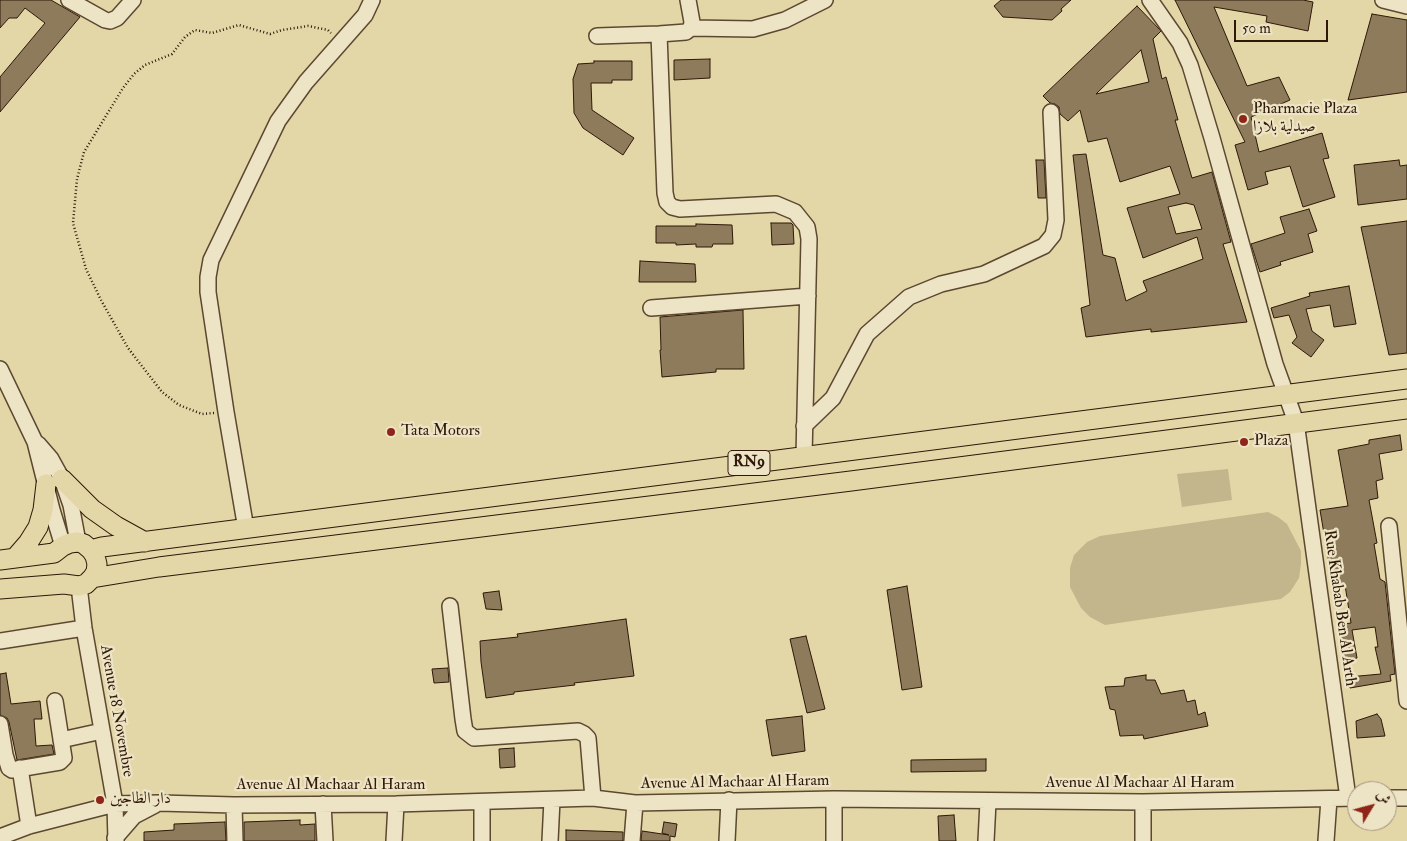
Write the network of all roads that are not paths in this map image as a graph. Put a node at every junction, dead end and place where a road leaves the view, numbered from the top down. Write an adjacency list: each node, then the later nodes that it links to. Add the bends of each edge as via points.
1 (69, 0): 2 (street, via 110,21 117,18)
2 (133, 0)
3 (372, 0): 24 (street, via 365,15 306,82 278,121 211,260 208,292)
4 (688, 0): 9 (street)
5 (825, 0): 9 (street, via 785,20 753,29)
6 (1383, 0): 8 (street)
7 (1155, 3): 17 (street, Rue Khabab Ben Al Arth, via 1190,64)
8 (1407, 6)
9 (691, 28): 10 (street, via 686,32)
10 (659, 34): 11 (street); 13 (street, via 667,202 680,209 776,204 795,212 807,227 809,239)
11 (597, 36)
12 (1051, 112): 20 (street, via 1056,220 1053,234 1044,246 984,274 941,284 909,297 867,334 833,398)
13 (808, 296): 14 (street); 20 (street)
14 (650, 308)
15 (0, 369): 22 (street, via 35,442 51,459)
16 (1407, 379): 17 (main road, RN9)
17 (1285, 395): 19 (street, Rue Khabab Ben Al Arth); 21 (main road, RN9)
18 (1407, 409): 19 (main road, RN9)
19 (1296, 422): 28 (main road, RN9, via 159,567); 40 (street, Rue Khabab Ben Al Arth)
20 (804, 426): 21 (street)
21 (804, 456): 24 (main road, RN9)
22 (54, 481): 25 (main road, via 116,526); 26 (street, via 71,504); 27 (main road, via 38,527 28,544)
23 (1389, 526): 34 (street)
24 (246, 528): 25 (main road, RN9)
25 (145, 542): 26 (main road, RN9)
26 (72, 548): 27 (main road, RN9); 28 (main road, via 53,565 54,573); 28 (main road, via 95,556 97,564 96,572)
27 (8, 559)
28 (79, 583): 29 (main road, RN9); 31 (street, Avenue 18 Novembre)
29 (0, 589)
30 (450, 606): 41 (street, via 466,731 474,738 578,731 584,734 588,738)
31 (84, 628): 32 (street); 36 (street, Avenue 18 Novembre)
32 (0, 641)
33 (55, 701): 37 (street)
34 (1407, 701)
35 (0, 724): 38 (street)
36 (102, 730): 37 (street); 52 (street, Avenue 18 Novembre)
37 (61, 740): 39 (street, via 64,758 60,762)
38 (2, 755): 39 (street, via 9,768)
39 (20, 768): 56 (street)
40 (1350, 781)
41 (594, 798): 44 (street, Avenue Al Machaar Al Haram); 48 (street, Avenue Al Machaar Al Haram)
42 (1347, 798): 43 (street, Avenue Al Machaar Al Haram)
43 (1329, 799): 50 (street, Avenue Al Machaar Al Haram); 69 (street)
44 (552, 800): 47 (street, Avenue Al Machaar Al Haram); 63 (street)
45 (730, 800): 46 (street, Avenue Al Machaar Al Haram); 48 (street, Avenue Al Machaar Al Haram); 65 (street)
46 (834, 800): 49 (street, Avenue Al Machaar Al Haram); 66 (street)
47 (482, 802): 54 (street, Avenue Al Machaar Al Haram); 62 (street)
48 (635, 802): 64 (street)
49 (988, 802): 50 (street, Avenue Al Machaar Al Haram); 67 (street)
50 (1144, 802): 68 (street)
51 (159, 803): 52 (street, Avenue Al Machaar Al Haram); 55 (street, Avenue Al Machaar Al Haram); 58 (street, via 134,816)
52 (114, 804): 56 (street, Avenue Al Machaar Al Haram); 58 (street, Avenue 18 Novembre)
53 (323, 804): 54 (street, Avenue Al Machaar Al Haram); 55 (street, Avenue Al Machaar Al Haram); 60 (street)
54 (396, 804): 61 (street)
55 (234, 805): 59 (street)
56 (29, 826): 57 (street, Avenue Al Machaar Al Haram)
57 (0, 837)
58 (115, 840)
59 (235, 841)
60 (325, 841)
61 (394, 841)
62 (482, 841)
63 (550, 841)
64 (632, 841)
65 (727, 841)
66 (834, 841)
67 (986, 841)
68 (1143, 841)
69 (1326, 841)

